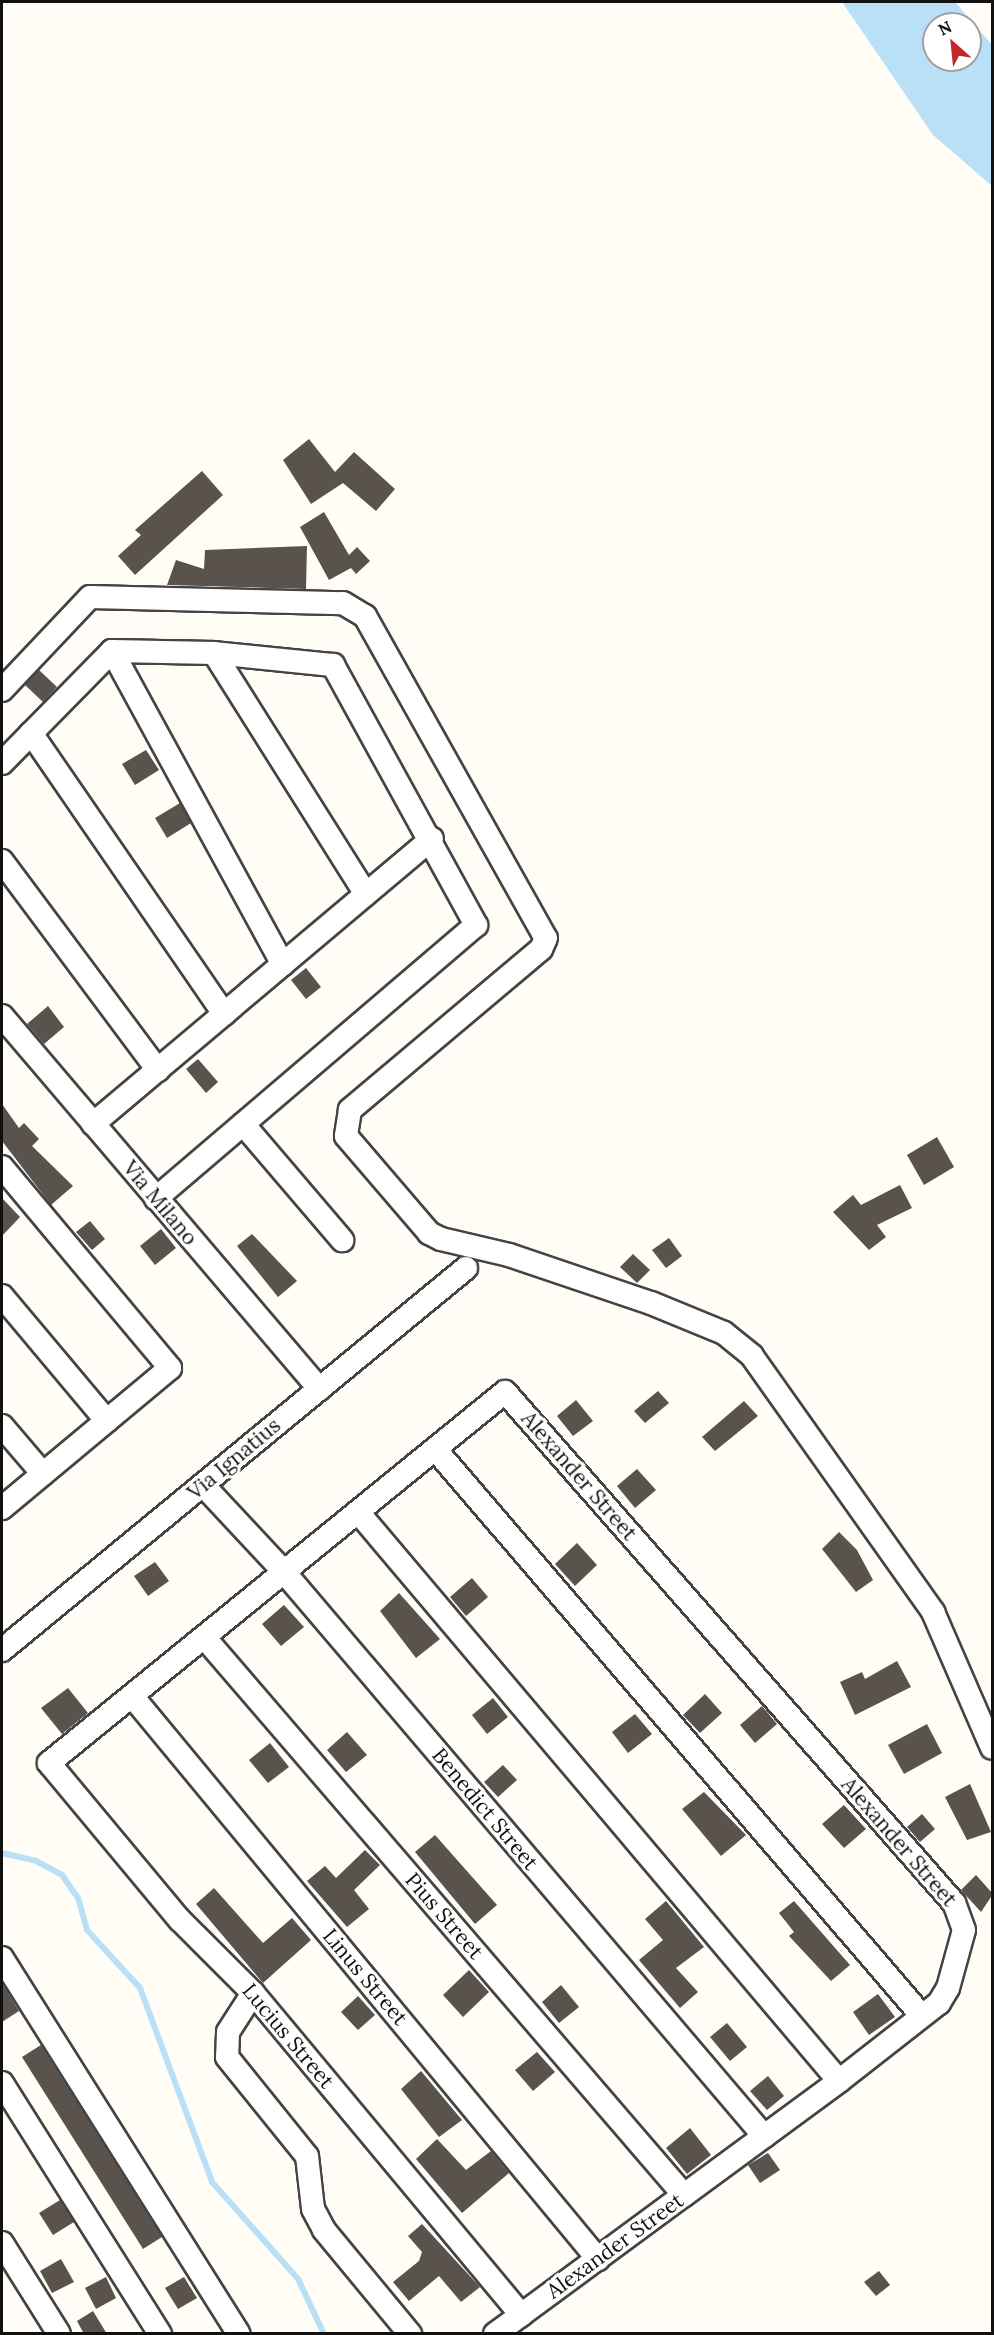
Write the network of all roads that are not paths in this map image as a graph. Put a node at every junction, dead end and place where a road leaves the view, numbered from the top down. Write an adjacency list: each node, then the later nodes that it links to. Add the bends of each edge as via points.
1 (112, 651): 2 (street); 4 (street); 9 (street)
2 (214, 653): 6 (street, via 333,665); 8 (street)
3 (2, 690): 32 (street, via 90,597 343,603 365,616 546,938 541,949 350,1110 346,1136 429,1233 509,1255 651,1303 724,1333 752,1356 933,1612)
4 (31, 733): 5 (street); 10 (street)
5 (2, 762)
6 (432, 839): 8 (street); 14 (street, via 476,925)
7 (2, 861): 12 (street)
8 (366, 894): 9 (street)
9 (283, 964): 10 (street)
10 (224, 1014): 12 (street)
11 (2, 1017): 13 (street, Via Milano)
12 (158, 1070): 13 (street)
13 (93, 1124): 16 (street, Via Milano)
14 (243, 1124): 16 (street); 17 (street)
15 (2, 1167): 21 (street, via 170,1368)
16 (156, 1198): 20 (street, Via Milano)
17 (342, 1240)
18 (466, 1268): 20 (street, Via Ignatius)
19 (2, 1296): 21 (street)
20 (319, 1389): 25 (street, Via Ignatius)
21 (107, 1421): 24 (street)
22 (2, 1426): 24 (street)
23 (435, 1449): 27 (street); 35 (street); 35 (street, Alexander Street, via 505,1392 954,1903 964,1930 962,1945 948,1988)
24 (43, 1474): 26 (street)
25 (203, 1485): 28 (street, Benedict Street); 30 (street, Via Ignatius)
26 (2, 1508)
27 (358, 1512): 28 (street); 36 (street)
28 (284, 1572): 29 (street); 38 (street, Benedict Street)
29 (204, 1637): 31 (street); 39 (street, Pius Street)
30 (2, 1650)
31 (132, 1696): 34 (street, Lucius Street, via 49,1763 180,1920); 41 (street, Linus Street)
32 (993, 1748)
33 (2, 1958): 45 (street)
34 (253, 1993): 42 (street, Lucius Street); 46 (street, via 228,2032 226,2057 307,2156 313,2209 324,2230)
35 (922, 2016): 36 (street, Alexander Street)
36 (838, 2081): 38 (street, Alexander Street)
37 (2, 2083): 44 (street)
38 (764, 2136): 39 (street, Alexander Street)
39 (684, 2195): 41 (street, Alexander Street)
40 (2, 2243): 43 (street)
41 (598, 2259): 42 (street, Alexander Street)
42 (521, 2315): 47 (street, Alexander Street)
43 (59, 2334)
44 (160, 2334)
45 (239, 2334)
46 (410, 2334)
47 (495, 2334)

